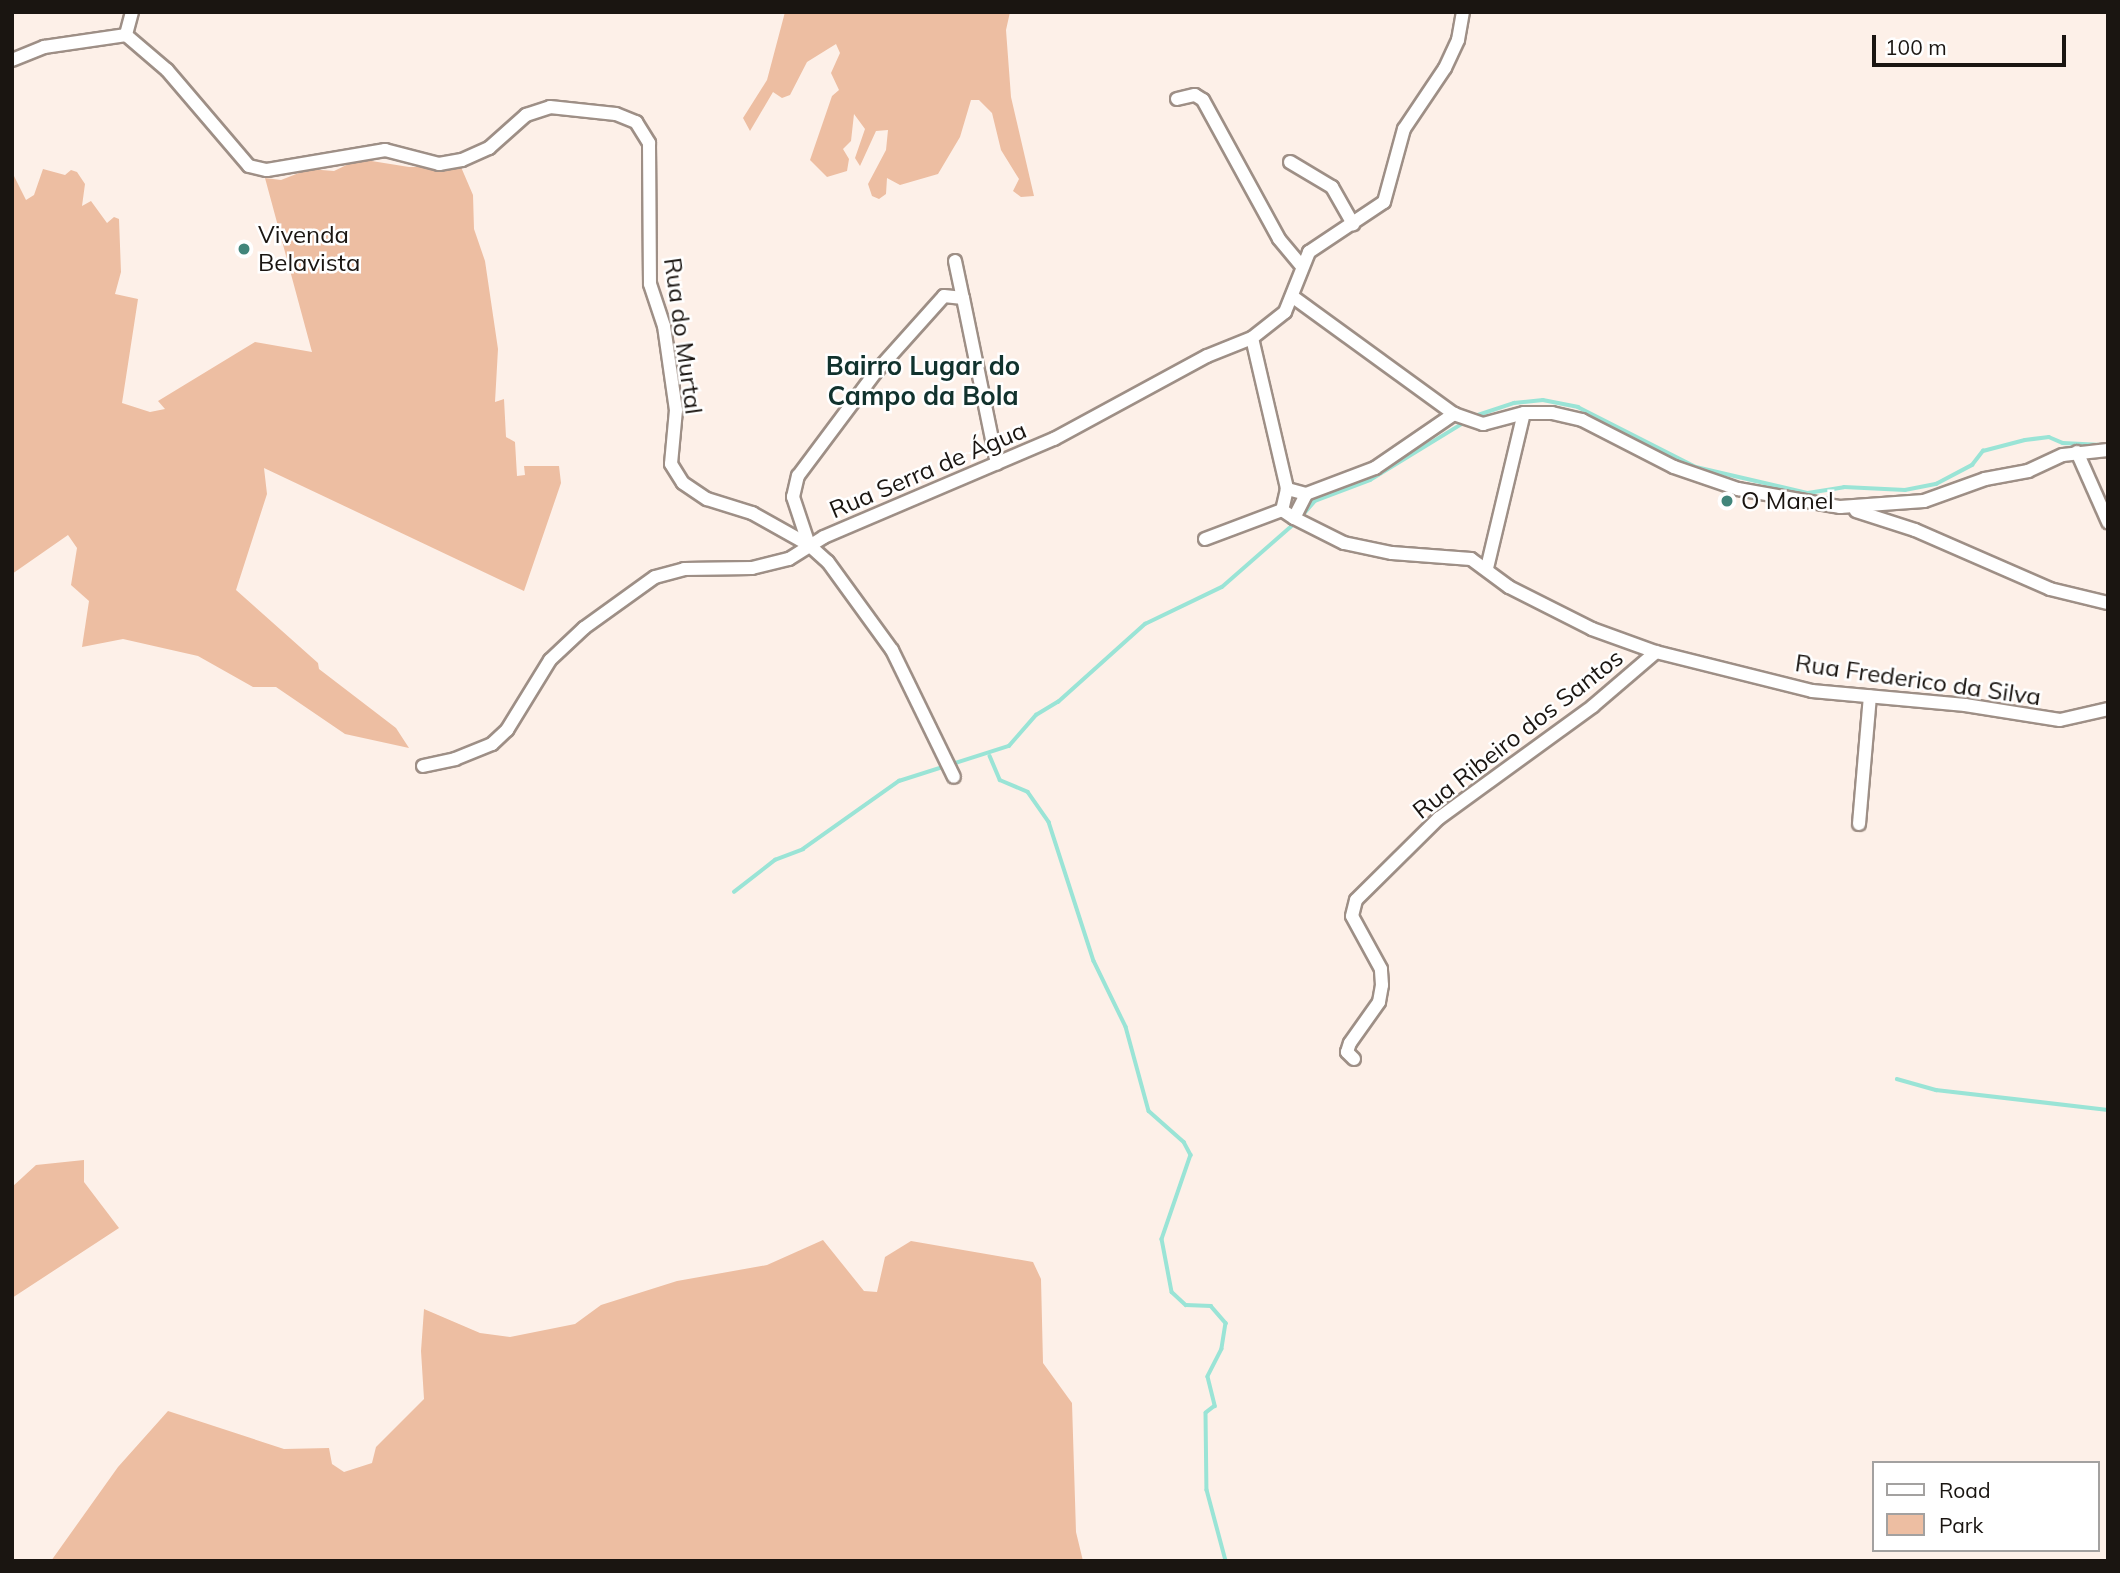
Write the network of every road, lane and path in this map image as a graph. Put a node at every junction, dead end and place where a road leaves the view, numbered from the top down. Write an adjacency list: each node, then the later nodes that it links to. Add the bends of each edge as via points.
1 (132, 12): 3 (street)
2 (1463, 12): 7 (street, via 1458,40 1445,68 1404,129 1384,202)
3 (126, 35): 4 (street, via 44,47); 25 (street, Rua do Murtal, via 167,70 249,166 267,170 385,150 439,164 462,160 489,148 526,115 550,107 616,114 636,122 649,143 650,285 664,326 677,410 671,464 682,483 707,499 752,513)
4 (12, 60)
5 (1177, 99): 9 (street, via 1195,95 1203,100 1279,239)
6 (1290, 162): 7 (street, via 1332,187)
7 (1353, 224): 9 (street, via 1309,251)
8 (955, 261): 11 (street)
9 (1301, 265): 10 (street)
10 (1293, 297): 12 (street, Rua Serra de Água, via 1284,312); 14 (street)
11 (963, 298): 17 (street); 25 (street, via 953,294 937,302 798,475 793,497)
12 (1252, 338): 17 (street, Rua Serra de Água, via 1207,356 1054,439); 18 (street)
13 (1524, 413): 14 (street, via 1483,424); 20 (street, via 1582,420 1674,467 1738,489); 26 (street)
14 (1462, 418): 19 (street, via 1375,468)
15 (2108, 450): 16 (street)
16 (2077, 452): 20 (street, via 1924,501); 23 (street)
17 (997, 464): 25 (street, Rua Serra de Água)
18 (1287, 489): 19 (street); 21 (street)
19 (1306, 494): 22 (street)
20 (1839, 507): 27 (street, via 1915,530 2050,589)
21 (1282, 510): 22 (street, Rua Frederico da Silva); 24 (street)
22 (1296, 521): 26 (street, Rua Frederico da Silva, via 1344,543 1392,553 1460,556)
23 (2108, 522)
24 (1205, 539)
25 (809, 545): 31 (street, Rua Serra de Água, via 789,559 752,568 684,569 655,578 584,628 550,660 507,730 492,744 455,760); 32 (street, via 828,562 892,650)
26 (1487, 568): 28 (street, Rua Frederico da Silva, via 1509,587 1592,629)
27 (2108, 603)
28 (1656, 652): 29 (street, Rua Frederico da Silva, via 1812,691); 34 (street, Rua Ribeiro dos Santos, via 1593,706 1439,818 1356,900 1352,916 1381,969 1382,985 1379,1002 1350,1044 1347,1052)
29 (1870, 696): 30 (street, Rua Frederico da Silva, via 2060,720); 33 (street)
30 (2108, 709)
31 (422, 766)
32 (954, 777)
33 (1859, 824)
34 (1354, 1059)

